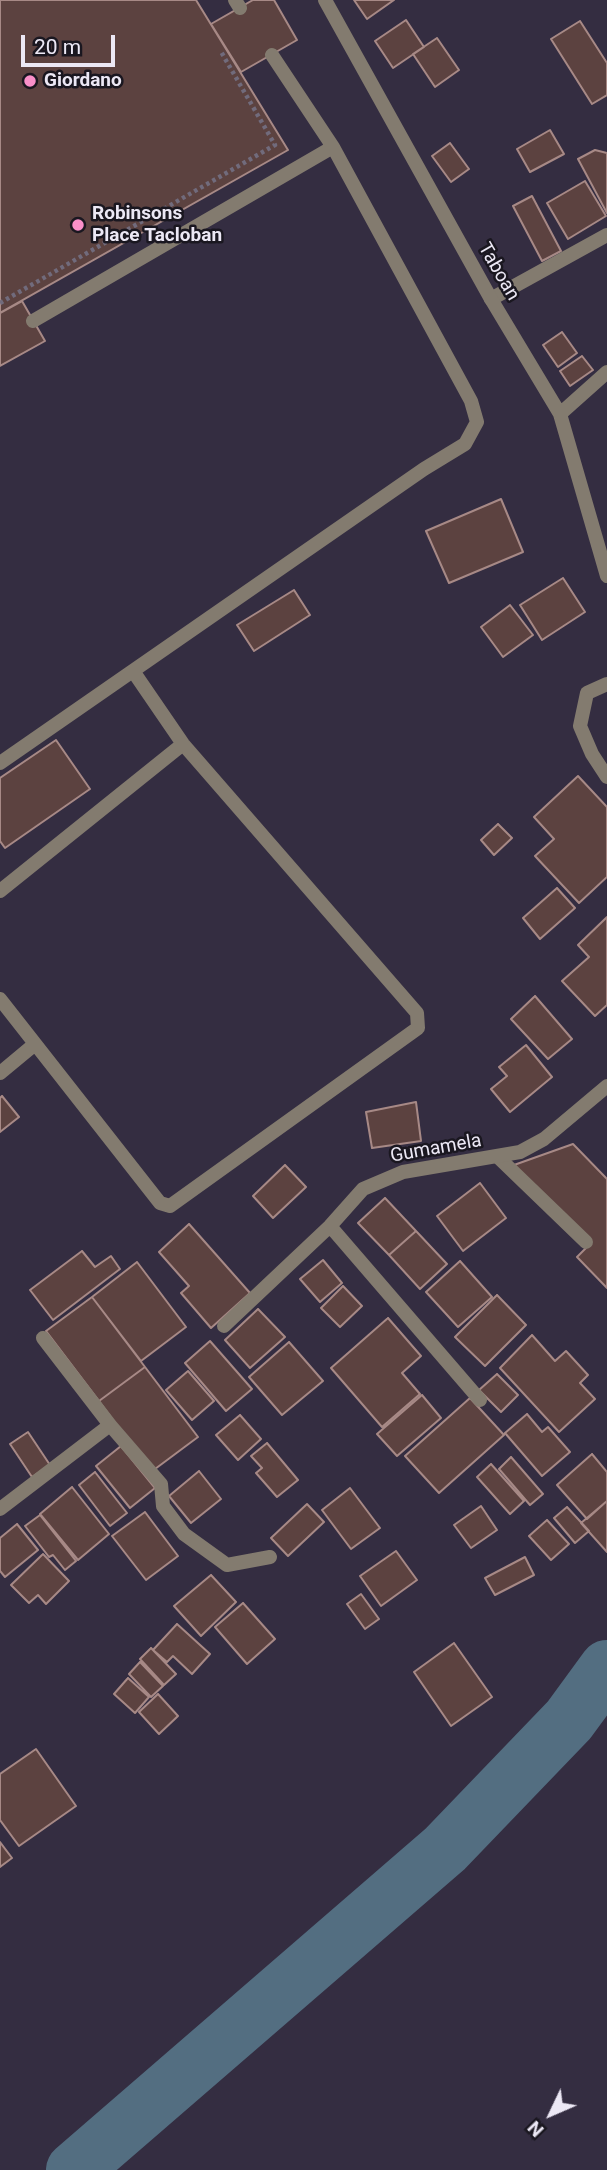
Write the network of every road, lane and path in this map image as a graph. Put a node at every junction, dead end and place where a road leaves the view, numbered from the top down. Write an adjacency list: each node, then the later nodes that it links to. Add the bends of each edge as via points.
1 (325, 0): 6 (street, Taboan)
2 (220, 50): 7 (path, via 275,145)
3 (272, 55): 4 (street)
4 (333, 147): 8 (street); 12 (street, via 471,401 476,414 474,429 465,444)
5 (607, 235): 6 (street)
6 (491, 299): 10 (street, Taboan)
7 (0, 303)
8 (33, 321)
9 (607, 372): 10 (street)
10 (560, 414): 11 (street, Taboan)
11 (607, 576)
12 (133, 671): 14 (street); 15 (street)
13 (607, 684): 16 (street, via 587,693 580,726)
14 (183, 744): 17 (street); 19 (street, via 417,1013 418,1028 170,1206 160,1203)
15 (0, 763)
16 (607, 777)
17 (0, 891)
18 (0, 999): 19 (street)
19 (35, 1045): 20 (street)
20 (0, 1073)
21 (607, 1086): 22 (street, Gumamela, via 544,1139)
22 (499, 1158): 23 (street, Gumamela, via 403,1171 383,1178 363,1189); 24 (street)
23 (330, 1226): 25 (street, Gumamela); 27 (street)
24 (586, 1242)
25 (224, 1326)
26 (43, 1338): 28 (street)
27 (480, 1400)
28 (110, 1425): 29 (street); 30 (street, via 161,1484 163,1506 184,1534 227,1565)
29 (0, 1509)
30 (270, 1557)

